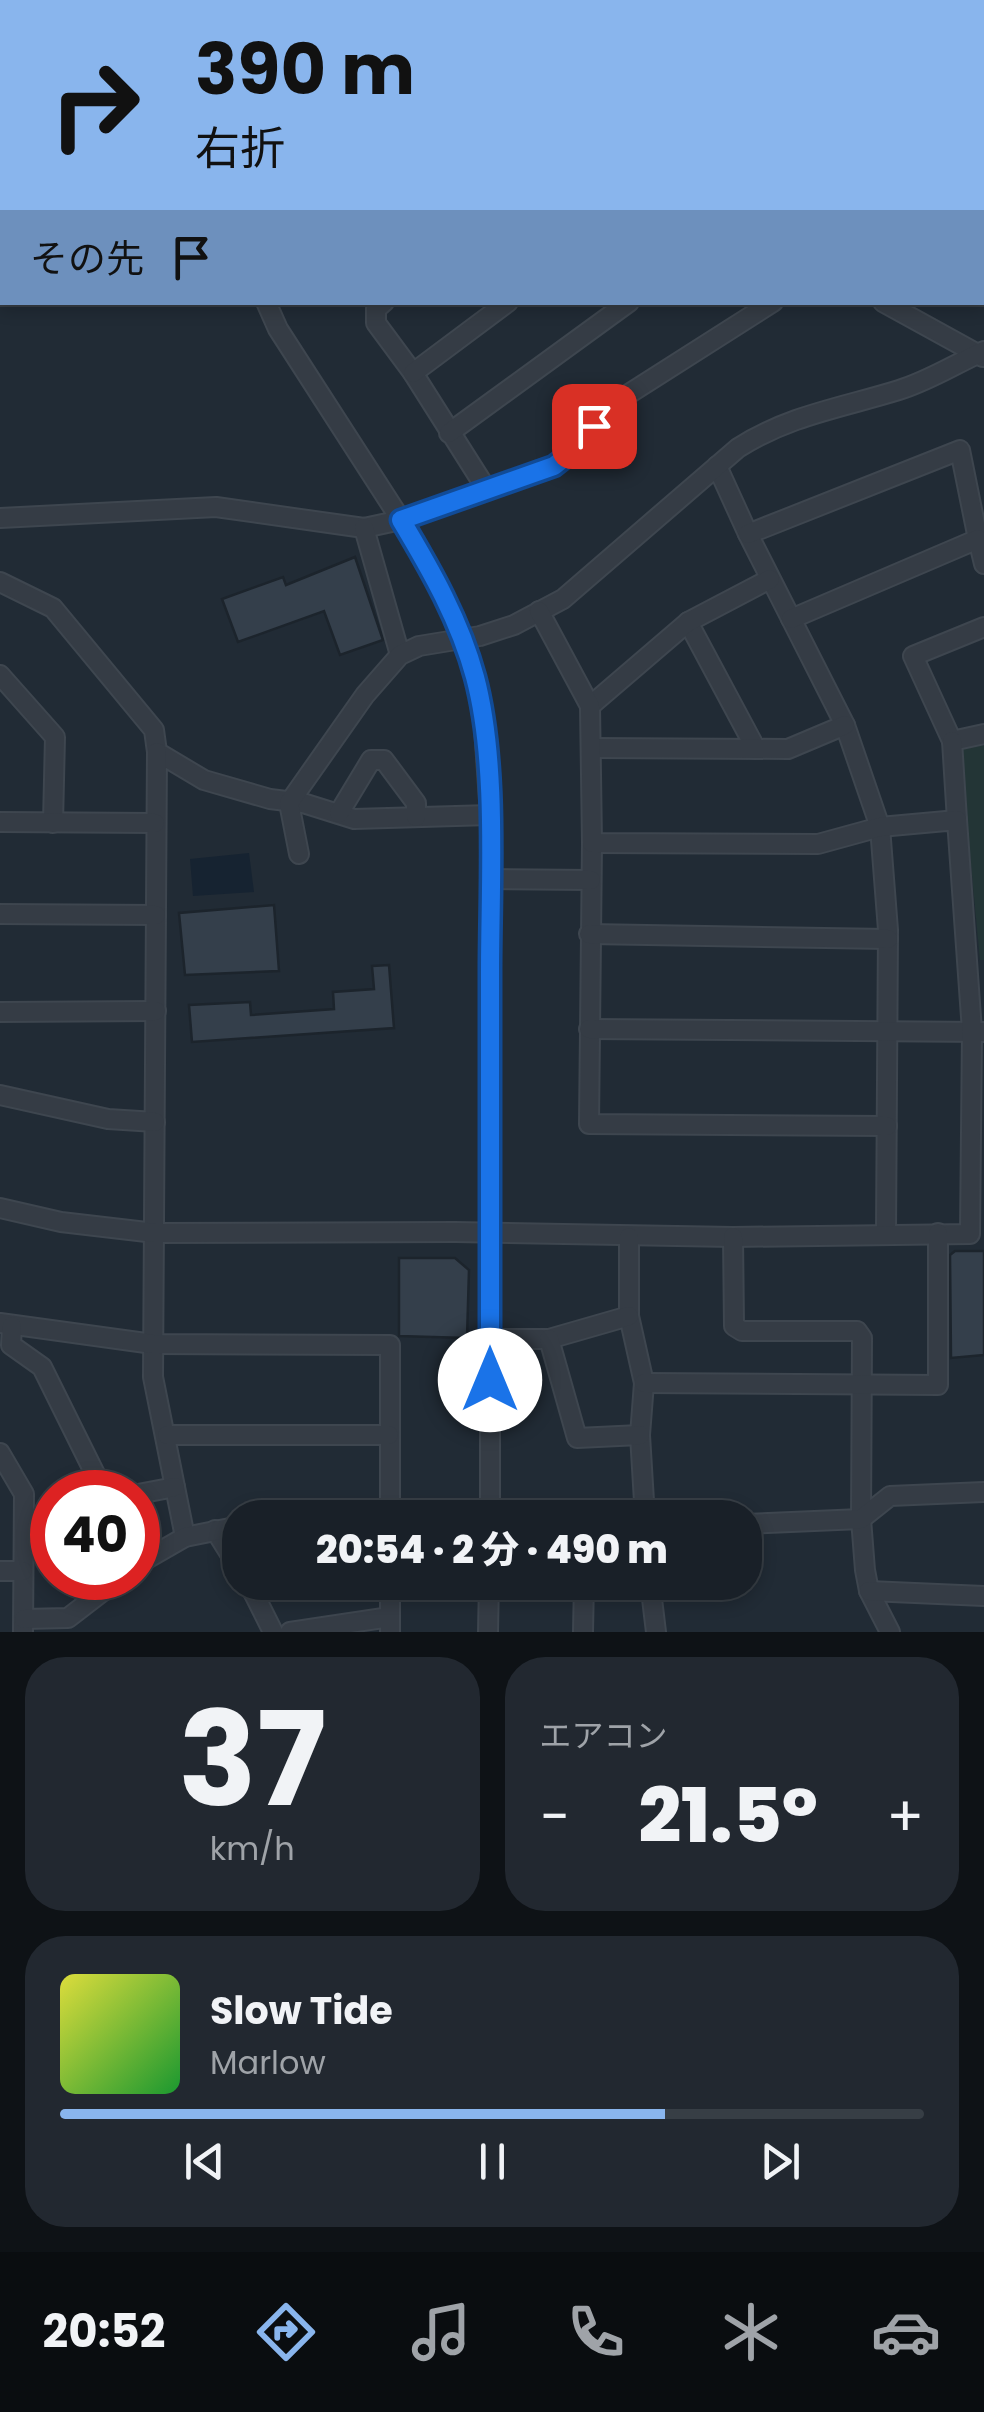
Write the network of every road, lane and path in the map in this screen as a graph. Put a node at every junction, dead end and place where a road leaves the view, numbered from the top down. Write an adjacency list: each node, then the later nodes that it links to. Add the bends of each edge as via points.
1 (267, 305): 13 (street)
2 (380, 305): 8 (street, via 376,323)
3 (504, 305): 8 (street)
4 (625, 305): 9 (street)
5 (768, 305): 11 (street, via 616,402 554,466)
6 (889, 305): 7 (street)
7 (982, 354): 10 (street, via 924,381 766,430)
8 (412, 373): 9 (street)
9 (449, 433): 11 (street)
10 (717, 466): 15 (street); 20 (street, via 562,599)
11 (487, 490): 13 (street)
12 (0, 518): 14 (street, via 216,508)
13 (401, 520): 14 (street); 24 (street)
14 (364, 528): 25 (street)
15 (748, 534): 16 (street, via 960,450); 18 (street)
16 (978, 539): 17 (street); 21 (street)
17 (984, 564)
18 (770, 578): 21 (street); 22 (street)
19 (2, 586): 33 (street, via 52,608 154,730)
20 (539, 611): 24 (street); 27 (street)
21 (790, 619): 28 (street)
22 (688, 622): 27 (street); 32 (street)
23 (984, 627): 30 (street, via 913,656)
24 (462, 637): 25 (street); 36 (street, via 484,728)
25 (400, 655): 34 (street)
26 (0, 675): 40 (street, via 55,738)
27 (590, 706): 31 (street)
28 (845, 725): 32 (street, via 788,749); 42 (street)
29 (984, 734): 30 (street)
30 (952, 741): 38 (street)
31 (591, 748): 32 (street); 43 (street)
32 (756, 749)
33 (157, 752): 34 (street, via 204,780); 41 (street)
34 (289, 803): 35 (street); 44 (street)
35 (338, 814): 37 (street, via 354,820); 37 (street, via 371,760 384,760 416,803)
36 (490, 816): 37 (street); 45 (street)
37 (416, 817)
38 (957, 820): 42 (street); 51 (street)
39 (0, 822): 40 (street)
40 (53, 823): 41 (street)
41 (155, 823): 48 (street)
42 (880, 828): 43 (street, via 818,844); 50 (street)
43 (592, 842): 46 (street)
44 (299, 854)
45 (490, 879): 46 (street); 62 (street)
46 (591, 880): 49 (street)
47 (0, 914): 48 (street)
48 (156, 915): 53 (street)
49 (590, 934): 50 (street); 54 (street)
50 (888, 939): 55 (street)
51 (976, 978): 56 (street)
52 (0, 1012): 53 (street)
53 (156, 1012): 58 (street)
54 (590, 1029): 55 (street); 59 (street, via 590,1124)
55 (887, 1030): 56 (street); 59 (street)
56 (978, 1032): 64 (street, via 970,1234)
57 (0, 1095): 58 (street, via 108,1119)
58 (155, 1122): 61 (street)
59 (887, 1126): 63 (street)
60 (0, 1208): 61 (street)
61 (155, 1233): 62 (street); 71 (street)
62 (490, 1233): 65 (street); 69 (street)
63 (886, 1233): 64 (street); 66 (street)
64 (938, 1233): 73 (street, via 938,1385)
65 (629, 1237): 66 (street); 67 (street)
66 (733, 1237): 73 (street, via 734,1326 857,1332)
67 (629, 1316): 70 (street); 72 (street)
68 (6, 1325): 71 (street); 78 (street, via 11,1345 42,1367)
69 (490, 1339): 70 (street); 83 (street)
70 (548, 1339): 75 (street, via 577,1438)
71 (153, 1344): 74 (street, via 390,1345); 76 (street)
72 (644, 1383): 73 (street); 75 (street)
73 (862, 1384): 85 (street)
74 (389, 1435): 76 (street); 82 (street)
75 (640, 1435): 84 (street)
76 (167, 1436): 79 (street)
77 (0, 1453): 93 (street, via 24,1494)
78 (93, 1470)
79 (176, 1487): 80 (street); 89 (street)
80 (160, 1490)
81 (984, 1492): 85 (street, via 890,1496)
82 (390, 1500)
83 (490, 1500)
84 (644, 1500)
85 (861, 1519): 86 (street); 94 (street)
86 (762, 1523)
87 (222, 1529): 88 (street)
88 (215, 1530): 89 (street); 90 (street)
89 (185, 1536): 91 (street)
90 (222, 1541)
91 (160, 1551)
92 (0, 1570): 93 (street)
93 (23, 1571): 102 (street)
94 (869, 1591): 95 (street); 108 (street)
95 (984, 1596)
96 (91, 1600): 102 (street, via 68,1618)
97 (257, 1600): 103 (street)
98 (489, 1600): 105 (street)
99 (584, 1600): 106 (street)
100 (652, 1600): 107 (street)
101 (390, 1624): 104 (street)
102 (23, 1626)
103 (272, 1632)
104 (290, 1632)
105 (488, 1632)
106 (584, 1632)
107 (656, 1632)
108 (890, 1632)

